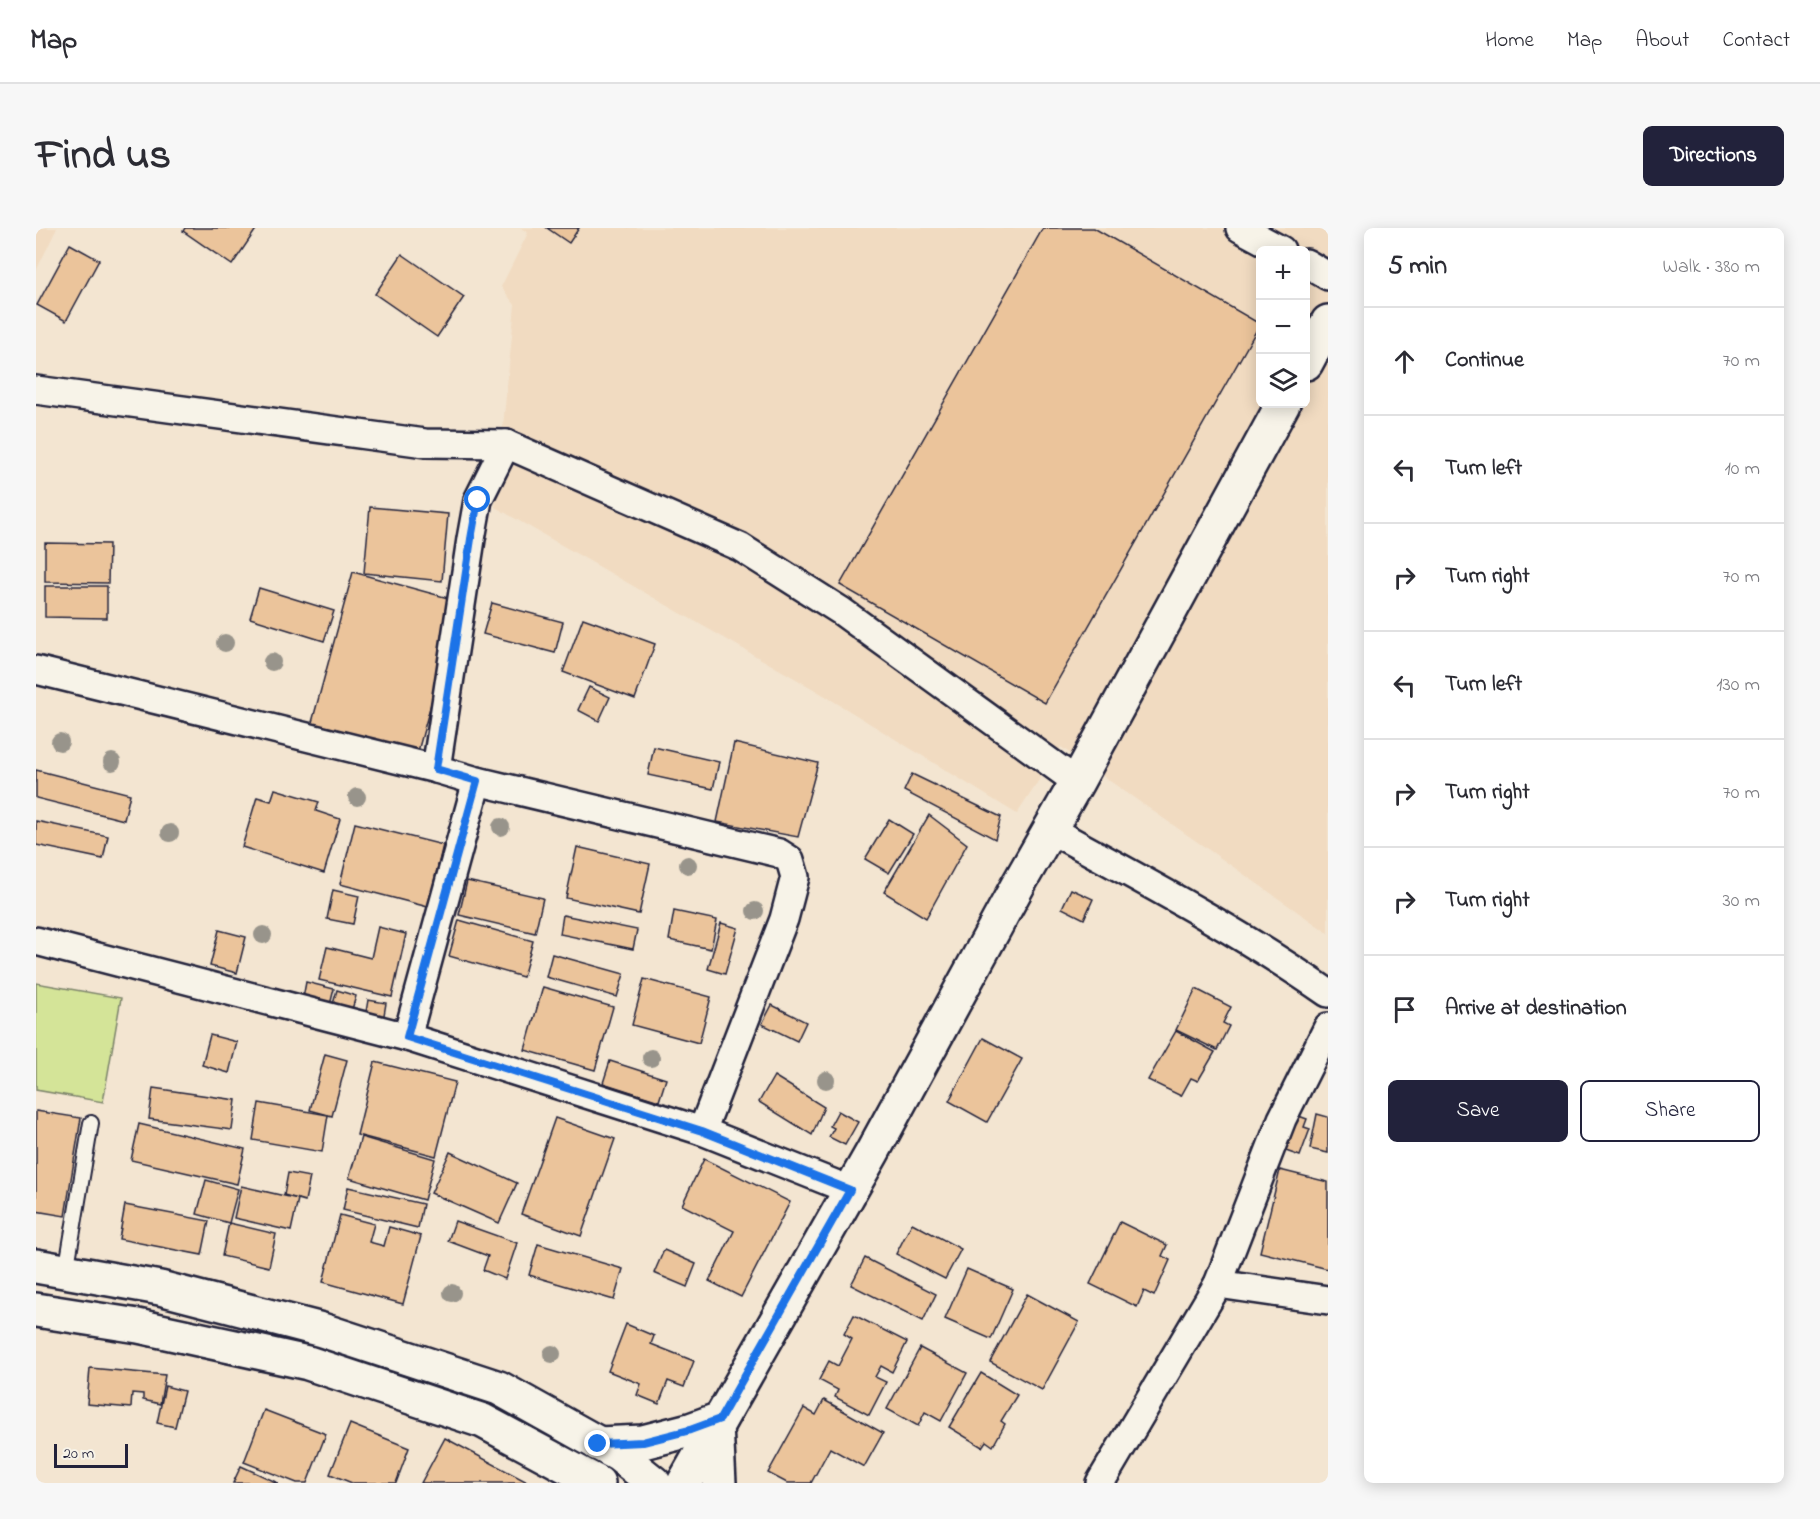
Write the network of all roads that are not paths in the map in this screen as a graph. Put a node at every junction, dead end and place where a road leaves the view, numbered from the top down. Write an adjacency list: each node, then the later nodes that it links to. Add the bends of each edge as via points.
1 (1240, 228): 2 (street)
2 (1274, 246)
3 (1310, 266): 4 (street)
4 (1328, 276)
5 (1328, 322): 6 (main road)
6 (1310, 354)
7 (36, 390): 9 (street, via 425,443)
8 (1281, 408): 13 (main road)
9 (506, 444): 11 (street, via 478,500); 13 (street, via 740,547 841,612)
10 (36, 670): 11 (street)
11 (436, 769): 12 (street)
12 (477, 781): 18 (street); 20 (street, via 779,853 790,860 795,877 784,919)
13 (1077, 782): 14 (main road)
14 (1049, 829): 16 (street, via 1192,907); 21 (main road)
15 (36, 941): 18 (street)
16 (1328, 993)
17 (1328, 1027): 23 (street, via 1282,1119)
18 (407, 1037): 20 (street)
19 (91, 1123): 22 (lane)
20 (702, 1131): 21 (street)
21 (850, 1190): 26 (main road)
22 (51, 1269): 27 (main road, via 160,1288 322,1330 499,1388)
23 (1218, 1284): 24 (street); 32 (street)
24 (1328, 1300)
25 (36, 1310): 28 (main road, via 138,1326 308,1363 483,1421)
26 (718, 1422): 27 (main road, via 643,1442); 30 (main road); 31 (main road)
27 (598, 1444): 29 (main road)
28 (598, 1483)
29 (654, 1483)
30 (684, 1483)
31 (719, 1483)
32 (1100, 1483)

